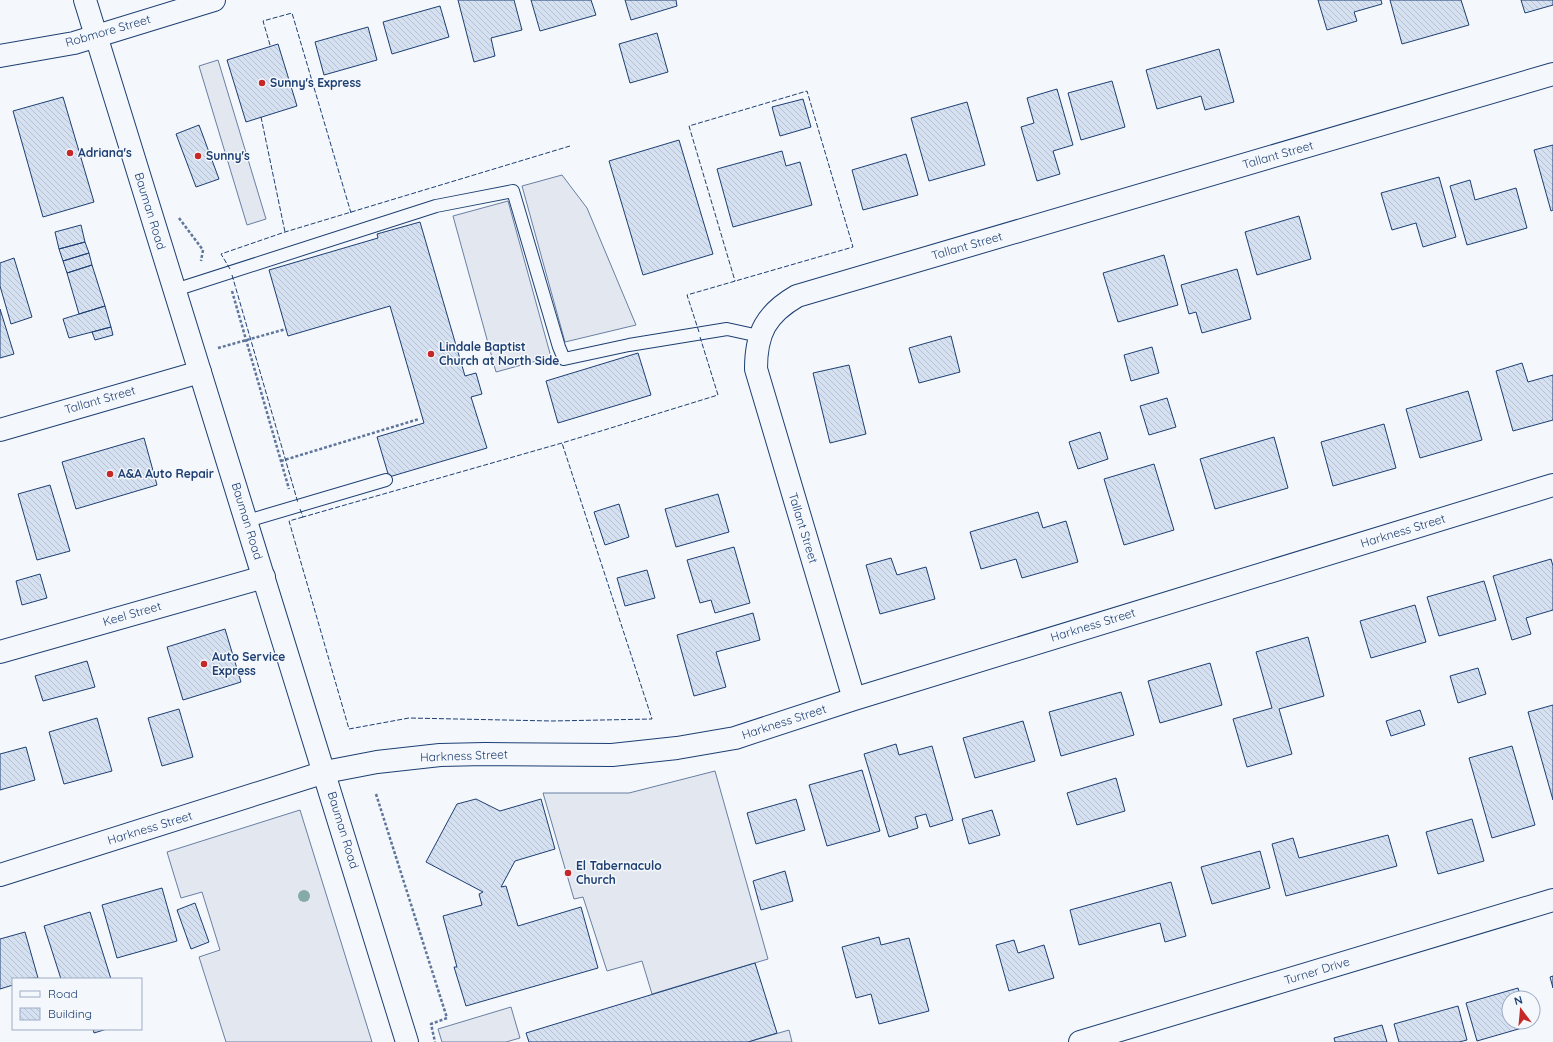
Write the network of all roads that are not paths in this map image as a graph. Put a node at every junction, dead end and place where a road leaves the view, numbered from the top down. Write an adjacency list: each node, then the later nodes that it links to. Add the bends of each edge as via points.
1 (85, 0): 3 (street, Bauman Road)
2 (214, 0): 3 (street, Robmore Street)
3 (96, 36): 4 (street, Robmore Street, via 74,43); 6 (street, Bauman Road)
4 (0, 56)
5 (1553, 74): 7 (street, Tallant Street, via 797,296 774,312)
6 (175, 290): 7 (lane, via 436,206 513,191 564,359 629,345 727,329); 8 (street, Bauman Road)
7 (759, 336): 15 (street, Tallant Street, via 756,369 760,385)
8 (197, 363): 9 (street, Tallant Street); 12 (street, Bauman Road)
9 (0, 430)
10 (386, 480): 12 (lane)
11 (1553, 485): 15 (street, Harkness Street)
12 (247, 521): 13 (street, Bauman Road)
13 (264, 577): 14 (street, Keel Street); 16 (street, Bauman Road)
14 (0, 652)
15 (854, 699): 16 (street, Harkness Street, via 735,738 678,748 612,755 440,755 377,762)
16 (325, 772): 17 (street, Harkness Street); 19 (street, Bauman Road)
17 (0, 875)
18 (1553, 900): 20 (street, Turner Drive)
19 (407, 1042)
20 (1080, 1042)

